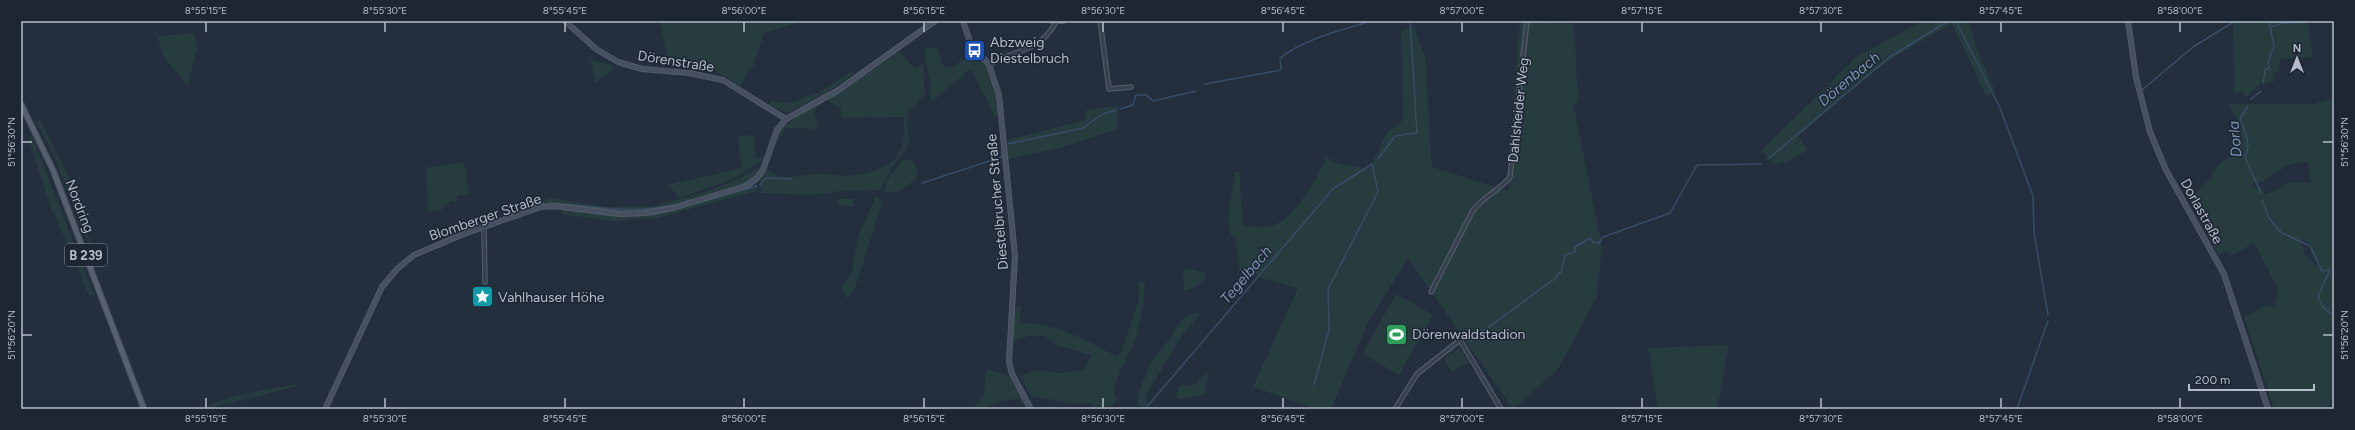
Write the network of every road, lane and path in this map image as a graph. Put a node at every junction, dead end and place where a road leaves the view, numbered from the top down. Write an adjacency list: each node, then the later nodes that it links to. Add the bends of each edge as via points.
1 (566, 21): 12 (street, Dörenstraße, via 596,49 618,62 642,69 689,73 723,80)
2 (935, 21): 12 (street, Blomberger Straße, via 836,91)
3 (963, 21): 9 (street, Diestelbrucher Straße, via 970,42)
4 (1054, 21): 5 (street); 9 (street, via 1040,43 1009,54)
5 (1064, 21)
6 (1100, 21): 10 (street, via 1109,89)
7 (1527, 21): 15 (street, Dahlsheider Weg, via 1510,177 1478,203)
8 (2128, 21): 21 (street, Dorlastraße, via 2142,105 2150,132 2166,170 2224,274)
9 (989, 65): 18 (street, Diestelbrucher Straße, via 998,95 1015,256 1009,362 1012,374)
10 (1131, 87)
11 (21, 104): 16 (main road, Nordring / B 239, via 53,170)
12 (786, 119): 13 (street, Blomberger Straße, via 777,130 760,176 741,188 673,208 644,213 613,213 546,206)
13 (484, 227): 14 (street); 17 (street, Blomberger Straße, via 422,250 393,273 382,287)
14 (486, 282)
15 (1430, 292)
16 (144, 409)
17 (325, 409)
18 (1031, 409)
19 (1395, 409): 20 (street, via 1417,374 1460,340)
20 (1501, 409)
21 (2268, 409)

